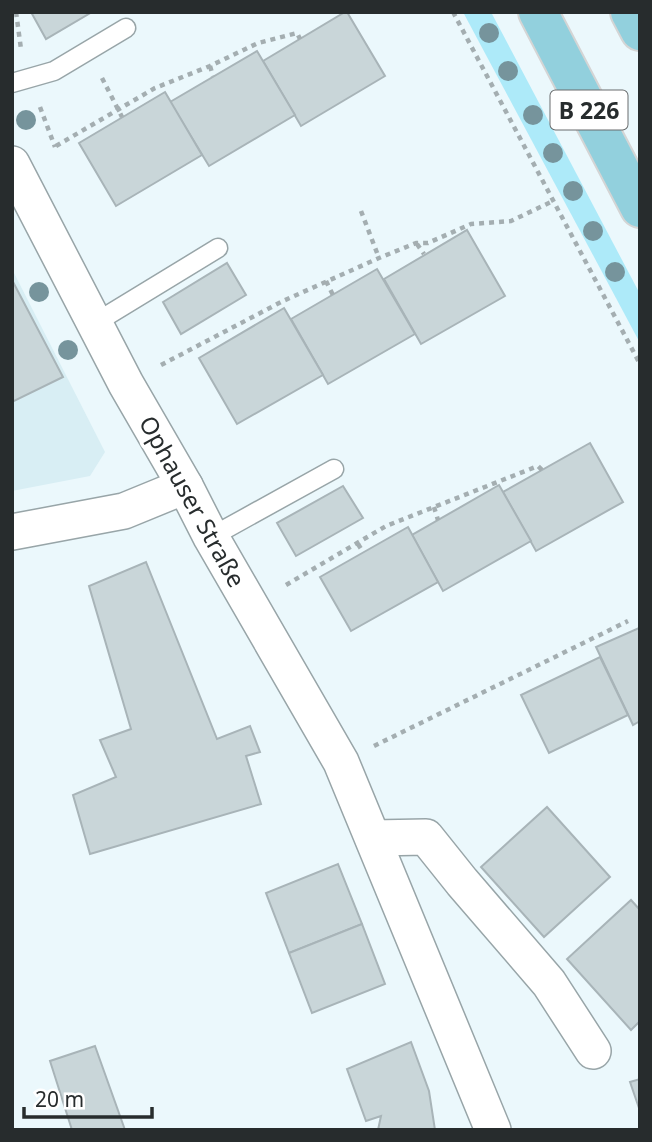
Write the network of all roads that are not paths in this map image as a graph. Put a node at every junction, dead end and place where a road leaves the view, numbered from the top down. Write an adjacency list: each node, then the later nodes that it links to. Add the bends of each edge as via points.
1 (538, 12): 7 (main road, B 226)
2 (630, 12): 4 (main road)
3 (126, 29): 5 (lane, via 54,71)
4 (640, 31)
5 (12, 83)
6 (12, 164): 9 (street, Ophauser Straße)
7 (640, 208)
8 (218, 248): 9 (lane)
9 (95, 323): 11 (street, Ophauser Straße)
10 (334, 469): 13 (lane)
11 (185, 486): 12 (street, via 124,511); 13 (street, Ophauser Straße)
12 (12, 532)
13 (211, 537): 14 (street, Ophauser Straße, via 341,762)
14 (373, 838): 15 (street, via 426,837 549,983); 16 (street, Ophauser Straße)
15 (593, 1051)
16 (493, 1130)

